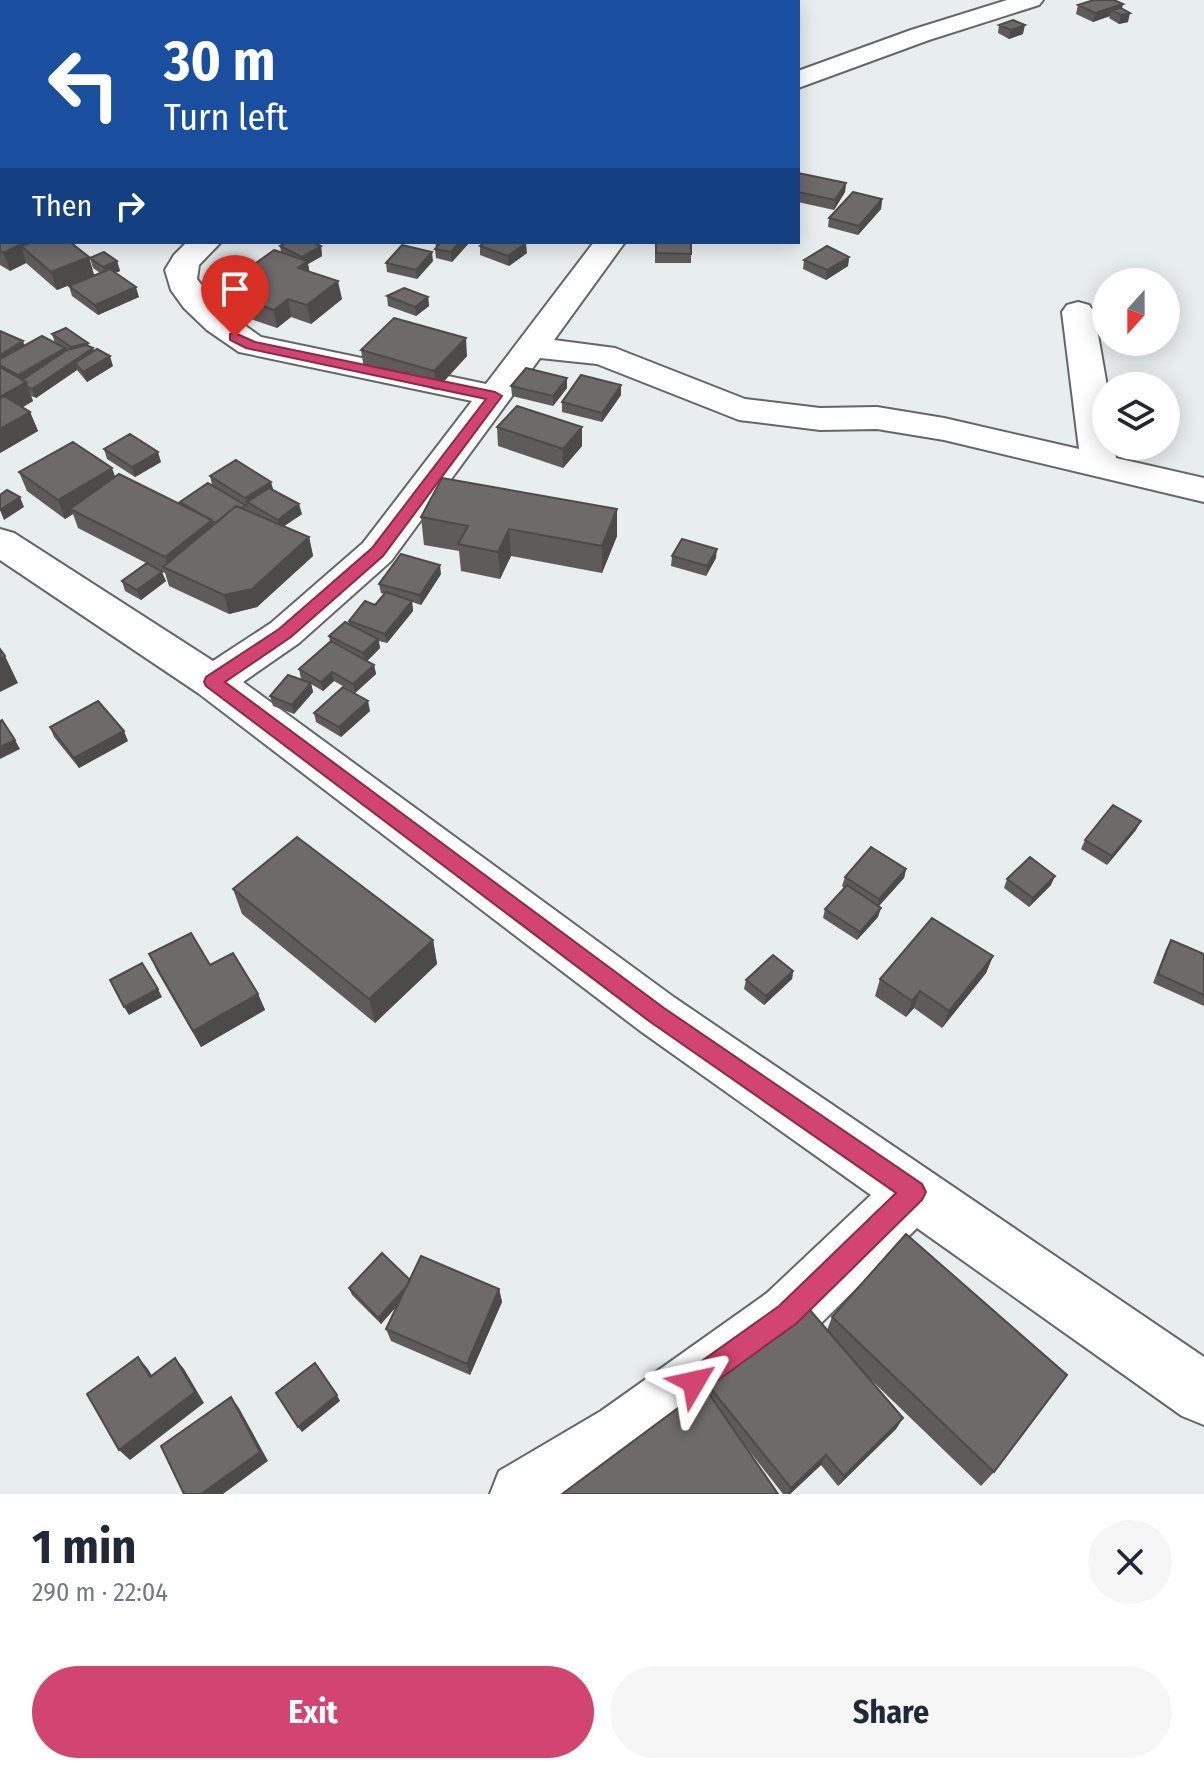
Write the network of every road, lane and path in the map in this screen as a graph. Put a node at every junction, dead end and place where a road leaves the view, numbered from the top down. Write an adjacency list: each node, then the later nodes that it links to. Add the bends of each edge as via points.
1 (1031, 0): 2 (street)
2 (800, 79)
3 (204, 244): 7 (street, via 185,261 181,284 235,337 251,345)
4 (608, 244): 6 (street)
5 (1078, 312): 8 (street)
6 (529, 347): 7 (street); 8 (street, via 603,355 739,409 820,419 877,418)
7 (495, 396): 11 (street, via 377,552 285,633)
8 (1098, 464): 9 (street)
9 (1204, 490)
10 (0, 542): 11 (street)
11 (213, 682): 12 (street, via 657,1014)
12 (914, 1192): 13 (street); 14 (street, via 788,1314 623,1433)
13 (1204, 1394)
14 (522, 1494)

